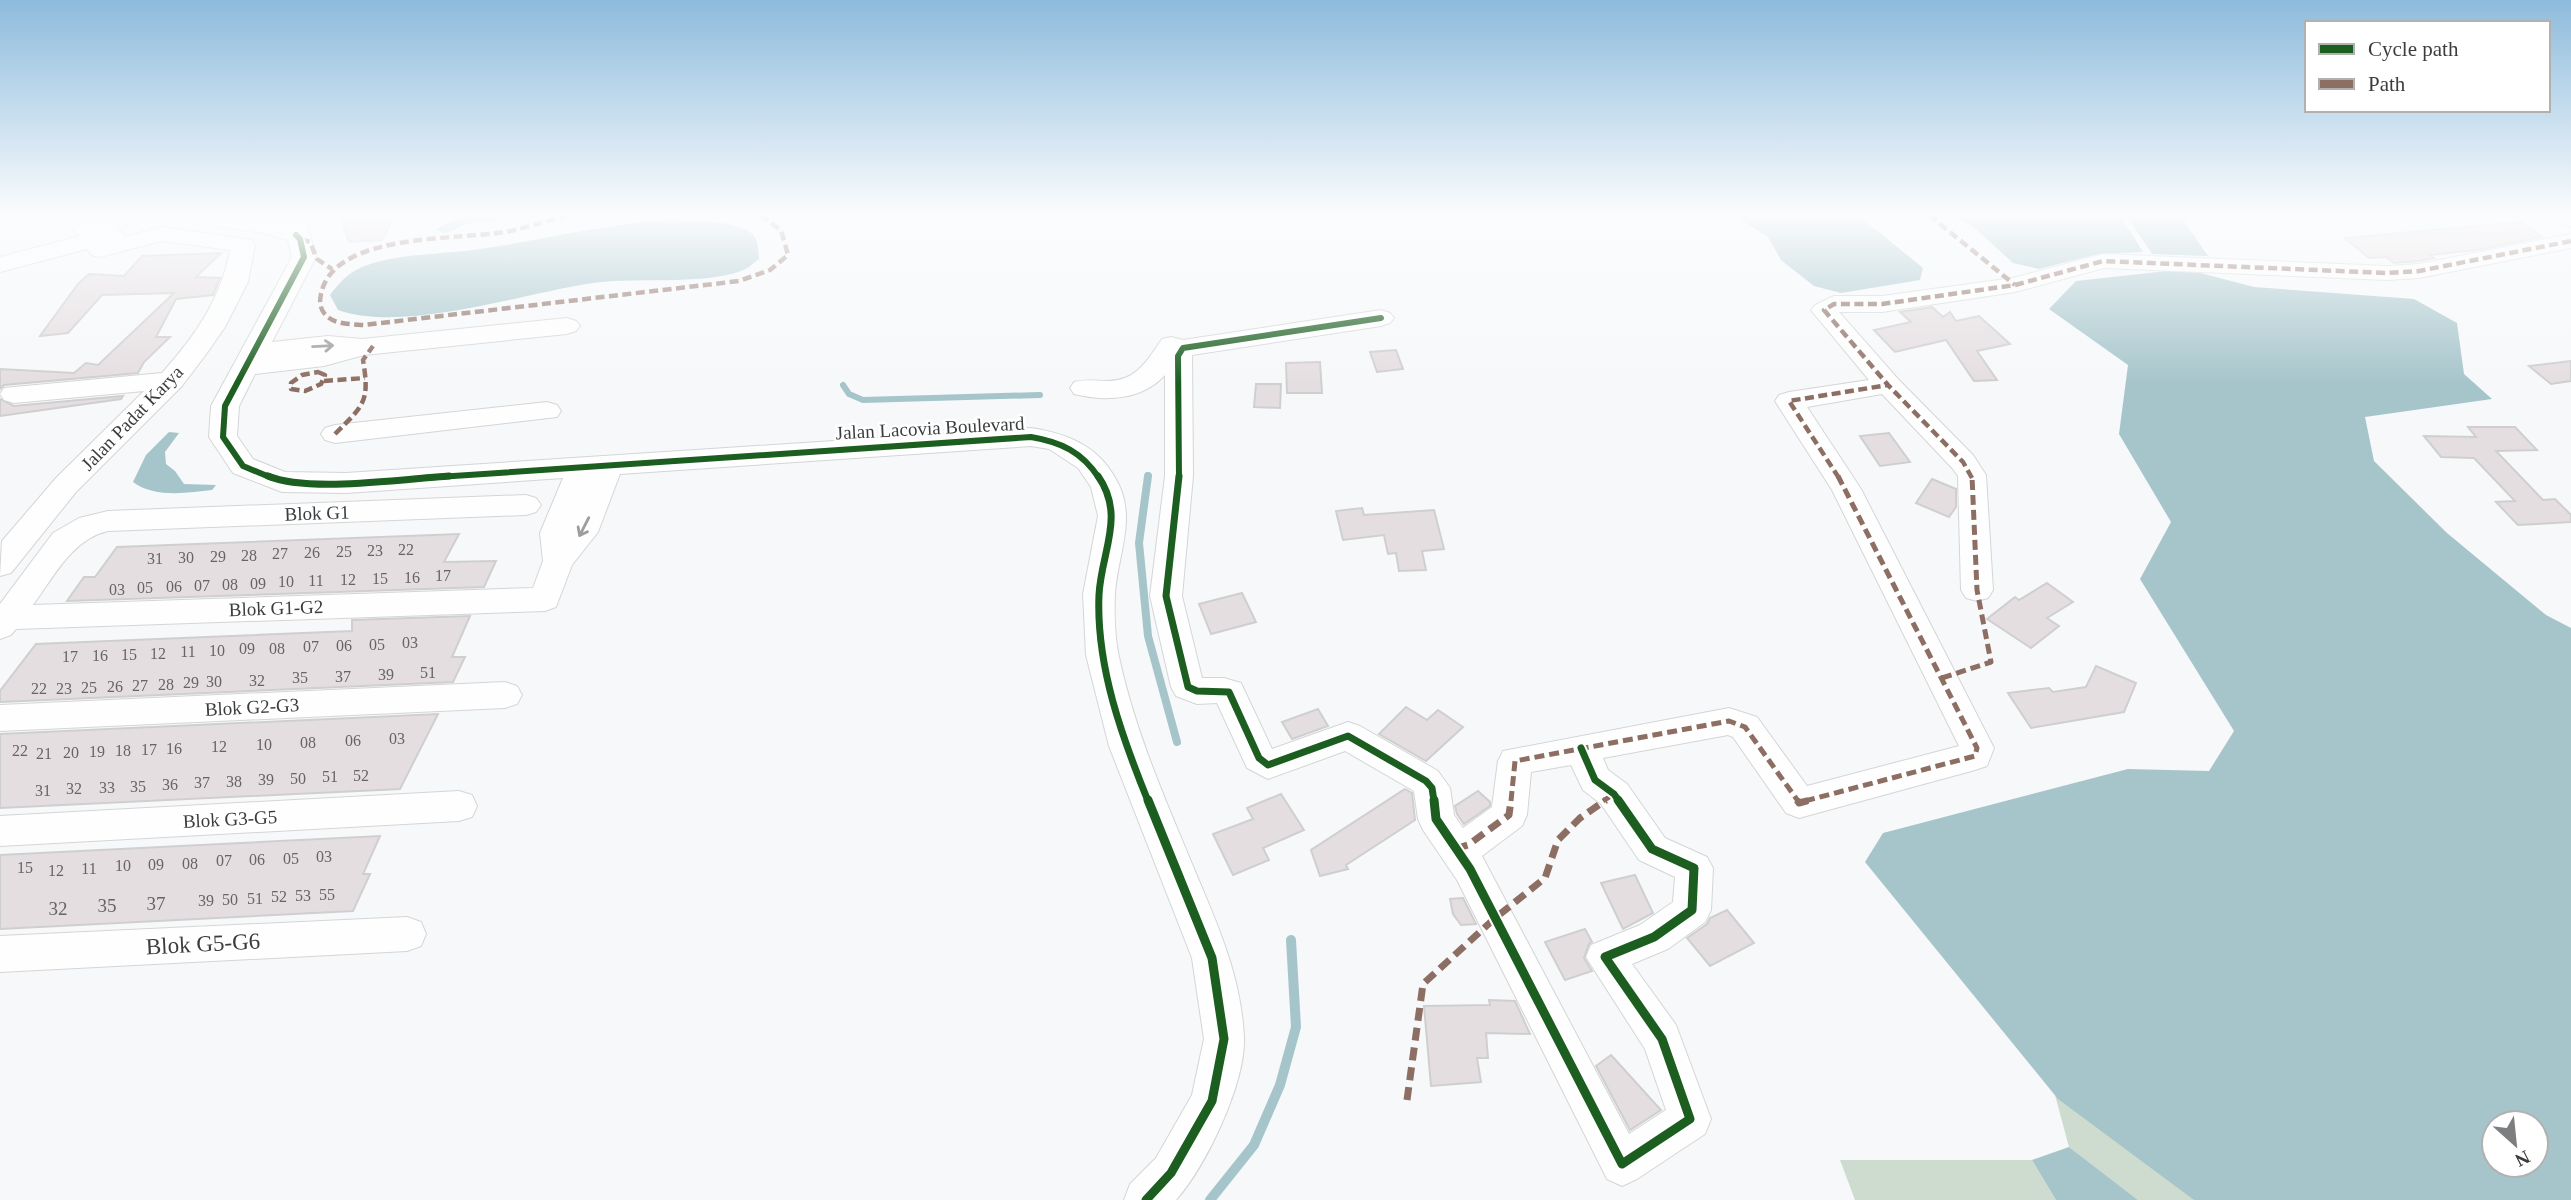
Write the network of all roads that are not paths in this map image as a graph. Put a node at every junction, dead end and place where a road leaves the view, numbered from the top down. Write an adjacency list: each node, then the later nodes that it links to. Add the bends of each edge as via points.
1 (239, 271): 10 (street, Jalan Padat Karya, via 201,342)
2 (297, 271): 9 (street, Jalan Lacovia Boulevard)
3 (2066, 271): 11 (street, via 2015,285 1882,304 1834,304 1824,310)
4 (2340, 271): 5 (street)
5 (2419, 271)
6 (1381, 318): 8 (street)
7 (567, 326): 9 (street, via 362,347 328,344)
8 (1182, 348): 12 (street, via 1171,345 1157,371 1140,384 1109,391); 26 (street, via 1178,356 1179,476 1166,596 1188,687 1197,692 1228,692 1259,758 1268,765 1348,736 1426,781 1432,788 1436,819)
9 (251, 360): 16 (street, Jalan Lacovia Boulevard, via 225,406 223,437 243,466 282,482 346,483)
10 (172, 380): 13 (street); 18 (street, Jalan Padat Karya, via 86,464)
11 (1888, 386): 19 (street, via 1972,475); 23 (street, via 1789,401 1846,489 1977,748 1975,756 1799,803 1745,727 1729,721)
12 (1084, 388)
13 (14, 394)
14 (547, 411): 15 (street)
15 (335, 434)
16 (596, 465): 20 (street, Blok G1-G2, via 555,533 558,561 545,599); 29 (street, Jalan Lacovia Boulevard, via 1031,438 1058,441 1088,461 1105,486 1113,516 1099,594 1102,655 1126,746 1212,958 1224,1039 1212,1101 1171,1173)
17 (526, 505): 20 (street, Blok G1, via 90,525 64,541)
18 (0, 565)
19 (1977, 590)
20 (4, 622)
21 (505, 695): 22 (street, Blok G2-G3)
22 (0, 718)
23 (1581, 748): 26 (street, via 1515,761 1509,815 1468,845); 26 (street, via 1595,780 1614,794 1652,849 1694,868 1692,910 1654,937 1605,957 1662,1039 1690,1119 1622,1164 1470,869)
24 (459, 806): 25 (street, Blok G3-G5)
25 (0, 831)
26 (1455, 849)
27 (407, 934): 28 (street, Blok G5-G6)
28 (0, 954)
29 (1146, 1200)

